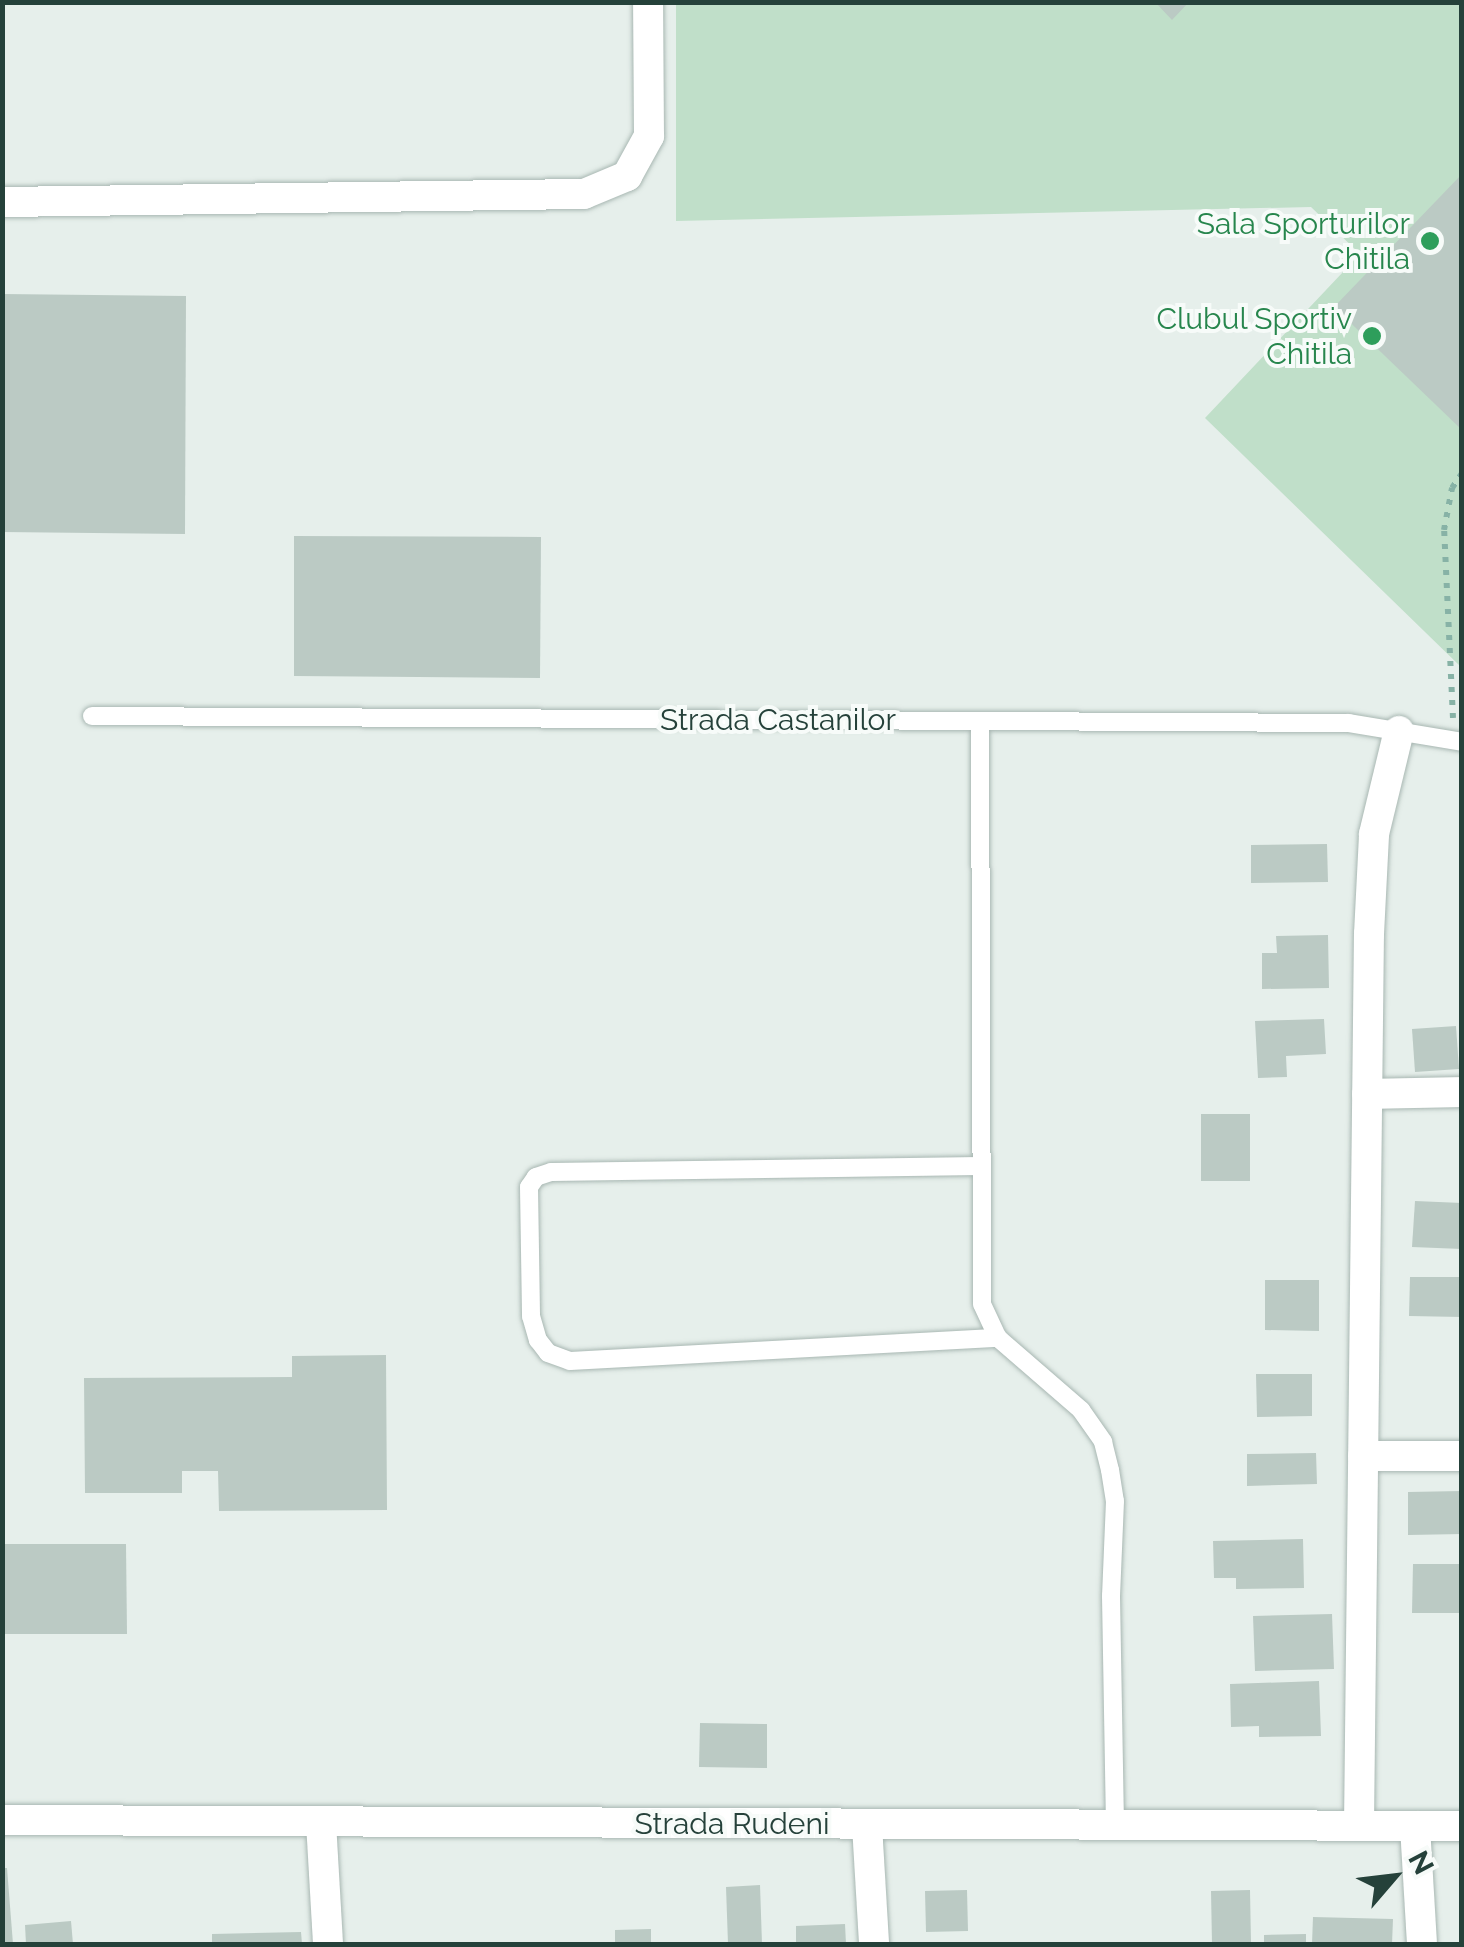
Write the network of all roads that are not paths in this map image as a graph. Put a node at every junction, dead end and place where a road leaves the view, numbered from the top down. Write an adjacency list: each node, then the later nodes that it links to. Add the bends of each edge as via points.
1 (648, 2): 2 (street, via 649,136 628,176 584,194)
2 (2, 202)
3 (92, 716): 4 (lane, Strada Castanilor)
4 (980, 721): 5 (lane, Strada Castanilor, via 1349,723); 9 (lane)
5 (1399, 731): 6 (lane, Strada Castanilor); 8 (street, via 1374,834)
6 (1458, 741)
7 (1462, 1092): 8 (street)
8 (1367, 1094): 11 (street)
9 (980, 1166): 10 (lane, via 982,1304); 10 (lane, via 536,1177 528,1187 531,1316 548,1353 570,1362)
10 (998, 1338): 16 (lane, via 1080,1410 1102,1442 1110,1470)
11 (1363, 1456): 12 (street); 17 (street)
12 (1462, 1456)
13 (2, 1820): 14 (street, Strada Rudeni)
14 (321, 1822): 15 (street, Strada Rudeni); 20 (street)
15 (866, 1825): 16 (street, Strada Rudeni); 21 (street)
16 (1115, 1826): 17 (street, Strada Rudeni)
17 (1359, 1826): 18 (street, Strada Rudeni)
18 (1416, 1826): 19 (street, Strada Rudeni); 22 (street)
19 (1462, 1826)
20 (328, 1944)
21 (874, 1944)
22 (1422, 1944)

